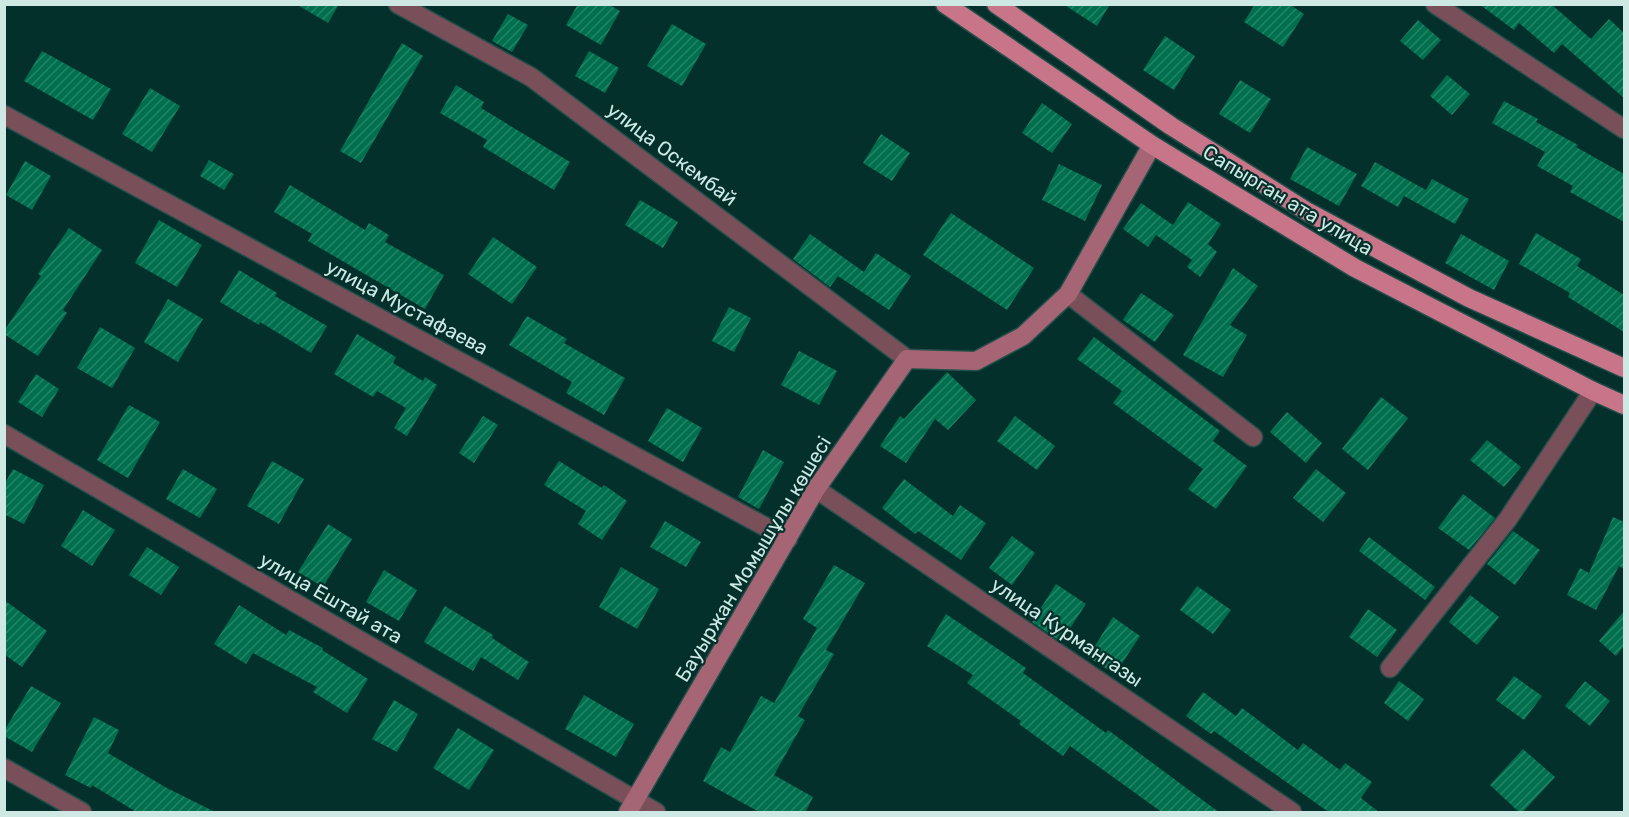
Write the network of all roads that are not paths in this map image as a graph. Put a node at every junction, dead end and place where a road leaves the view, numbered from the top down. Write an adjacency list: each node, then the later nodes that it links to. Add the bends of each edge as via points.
1 (398, 4): 9 (street, улица Оскембай, via 531,76)
2 (945, 4): 7 (main road, Сапырган ата улица)
3 (996, 4): 10 (main road, Сапырган ата улица, via 1171,126 1308,212 1469,298)
4 (1435, 4): 6 (street)
5 (4, 115): 16 (street, улица Мустафаева)
6 (1624, 129)
7 (1152, 145): 8 (street); 11 (main road, Сапырган ата улица, via 1355,268)
8 (1068, 294): 9 (street, via 1023,336 976,362); 14 (street)
9 (907, 359): 15 (street, Бауыржан Момышұлы көшесі)
10 (1624, 368)
11 (1593, 392): 12 (main road, Сапырган ата улица); 17 (street, via 1508,519)
12 (1624, 405)
13 (4, 434): 19 (street, улица Ештай ата)
14 (1253, 437)
15 (816, 489): 16 (street, Бауыржан Момышұлы көшесі); 22 (street, улица Курмангазы)
16 (788, 539): 19 (street, Бауыржан Момышұлы көшесі)
17 (1390, 668)
18 (4, 768): 20 (street)
19 (631, 807): 21 (street, улица Ештай ата)
20 (82, 813)
21 (656, 813)
22 (1292, 813)

